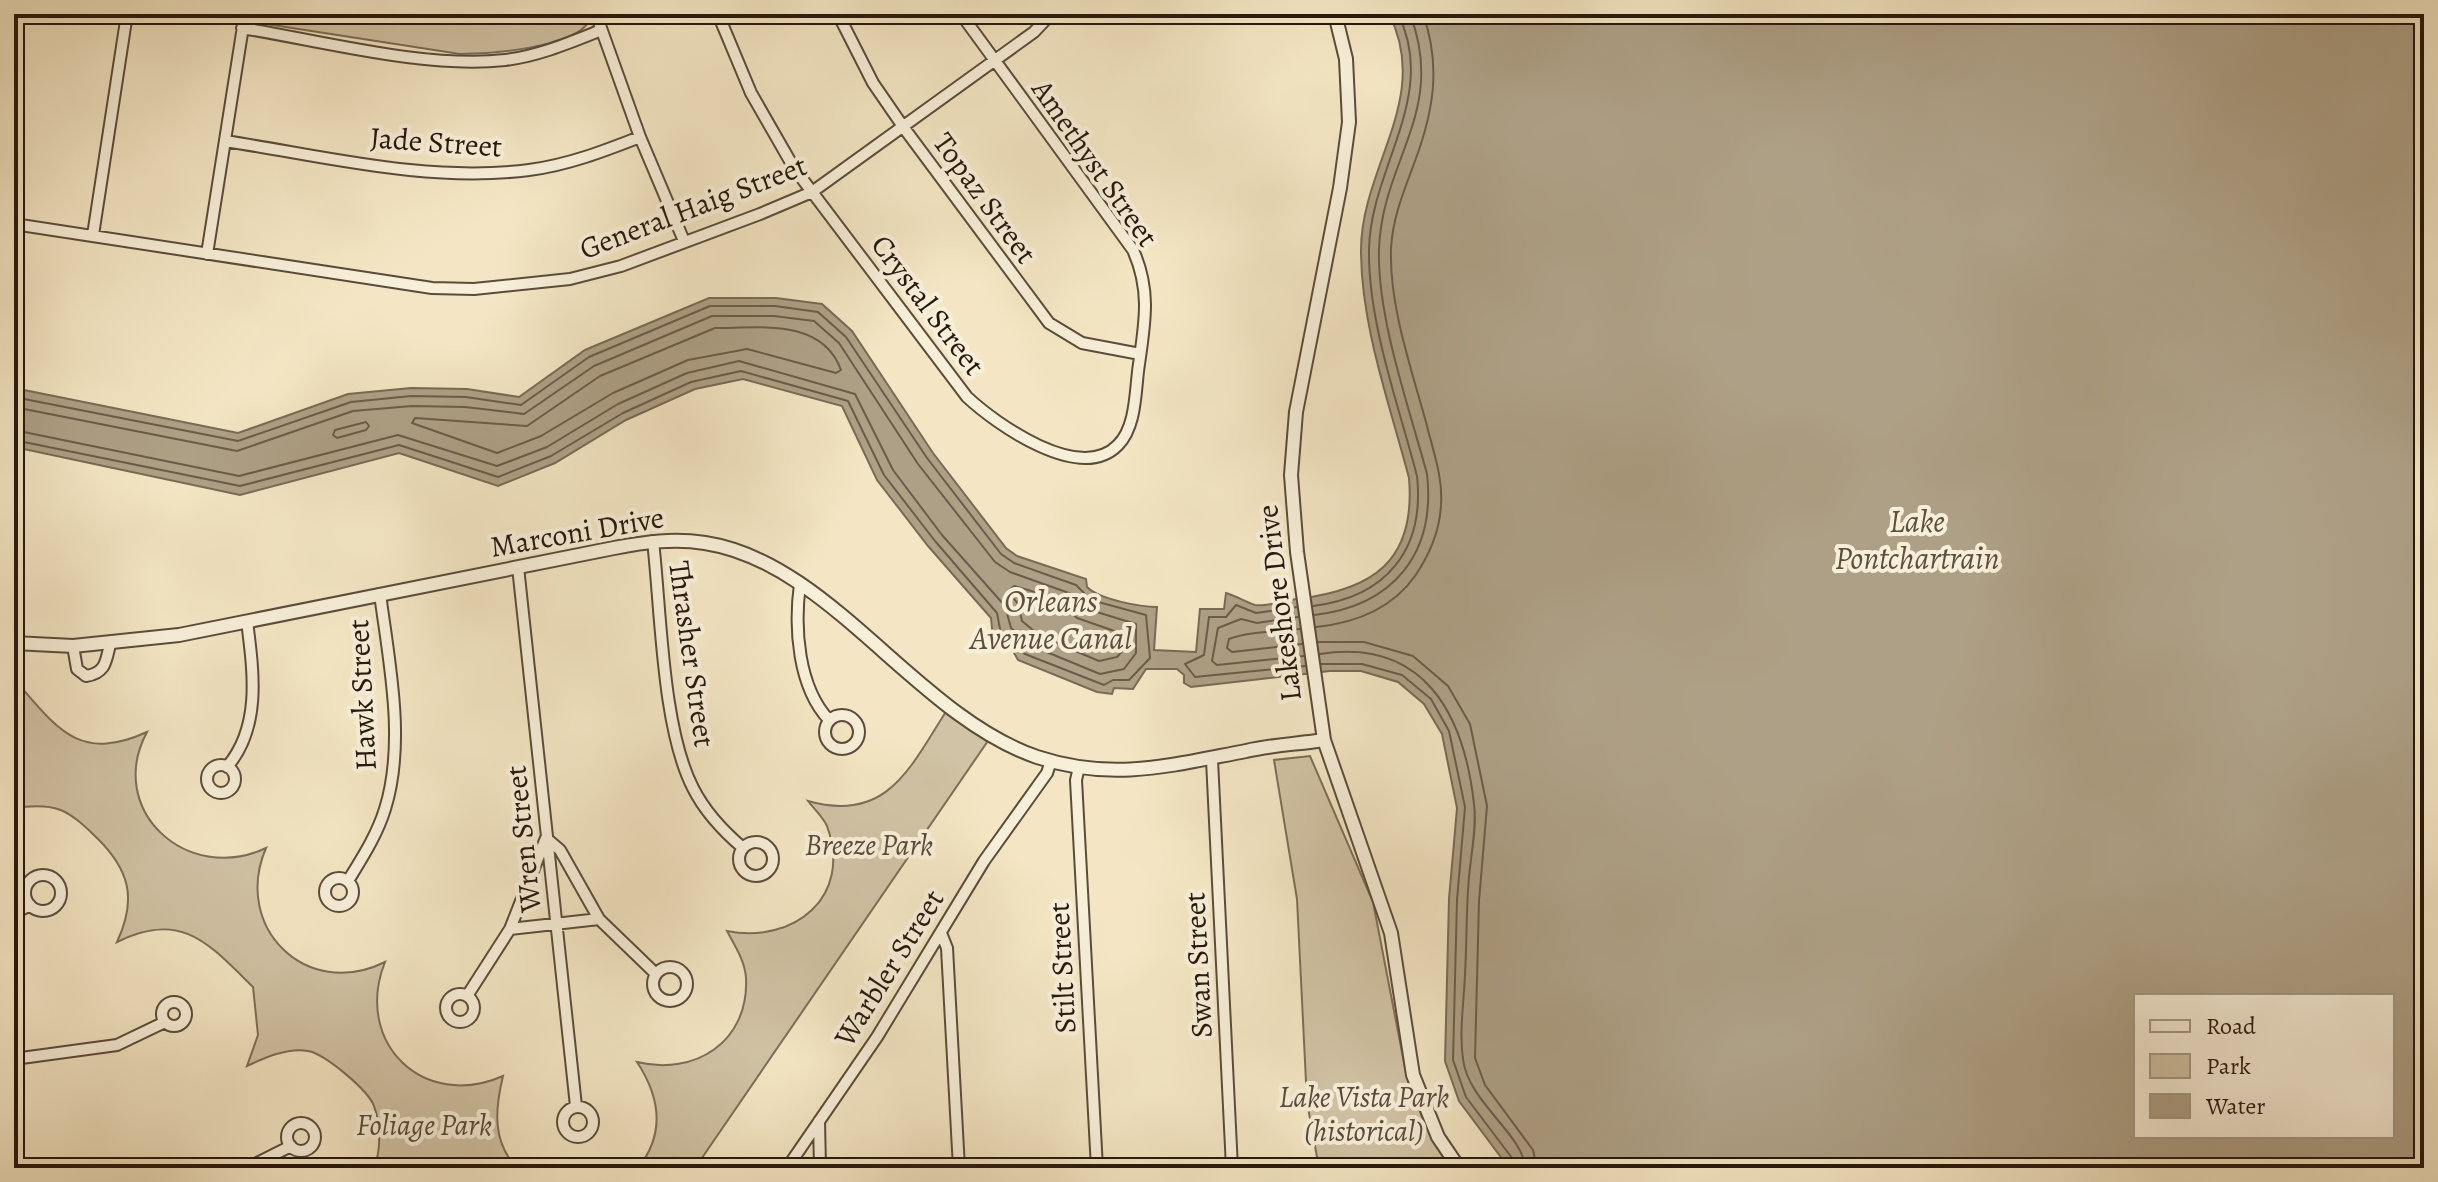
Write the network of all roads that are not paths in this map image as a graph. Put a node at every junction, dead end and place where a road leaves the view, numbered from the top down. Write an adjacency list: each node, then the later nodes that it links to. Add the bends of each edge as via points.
1 (127, 14): 17 (street)
2 (245, 14): 9 (street)
3 (596, 14): 10 (street)
4 (718, 14): 15 (street, Crystal Street, via 751,93)
5 (838, 14): 12 (street, Topaz Street, via 873,83)
6 (961, 14): 11 (street, Amethyst Street)
7 (1051, 14): 11 (street, General Haig Street)
8 (1335, 14): 30 (street, Lakeshore Drive, via 1346,59 1349,122 1296,412 1291,475)
9 (242, 28): 10 (street, via 421,57 484,61 545,51); 14 (street)
10 (599, 31): 13 (street)
11 (993, 61): 12 (street, General Haig Street); 20 (street, Amethyst Street, via 1133,250 1147,301)
12 (904, 128): 15 (street, General Haig Street); 20 (street, Topaz Street, via 1049,323 1082,343)
13 (640, 137): 14 (street, Jade Street, via 556,165 474,174 412,170); 18 (street)
14 (225, 141): 19 (street)
15 (812, 192): 18 (street, General Haig Street); 20 (street, Crystal Street, via 941,366 990,418 1012,433 1071,455 1108,453 1130,425)
16 (14, 224): 17 (street, General Haig Street)
17 (93, 235): 19 (street, General Haig Street)
18 (684, 241): 19 (street, General Haig Street, via 570,279 474,289 391,284)
19 (207, 254)
20 (1140, 354)
21 (653, 541): 22 (street, Marconi Drive); 23 (street, Marconi Drive, via 724,546 759,558); 36 (street, Thrasher Street, via 677,748 699,800)
22 (518, 567): 24 (street, Marconi Drive); 35 (street, Wren Street)
23 (800, 584): 29 (street, via 807,685); 32 (street, Marconi Drive, via 949,707 992,735)
24 (380, 594): 25 (street, Marconi Drive); 37 (street, Hawk Street, via 392,684 391,779 377,831)
25 (247, 621): 27 (street, Marconi Drive); 33 (street, via 252,705 244,737)
26 (14, 643): 28 (street, Marconi Drive)
27 (110, 644): 28 (street, Marconi Drive); 28 (street, via 105,667 86,676 77,669)
28 (73, 646)
29 (829, 720)
30 (1324, 740): 31 (street, Marconi Drive); 57 (street, Lakeshore Drive, via 1391,933 1416,1084 1438,1137)
31 (1212, 760): 34 (street, Marconi Drive, via 1144,771); 56 (street, Swan Street)
32 (1051, 761): 34 (street, Marconi Drive); 43 (street, Warbler Street)
33 (227, 767)
34 (1079, 767): 55 (street, Stilt Street)
35 (546, 838): 40 (street, via 560,850); 41 (street, Wren Street); 42 (street)
36 (743, 848)
37 (348, 881)
38 (30, 905): 39 (street)
39 (14, 914)
40 (599, 919): 41 (street); 44 (street)
41 (557, 927): 42 (street); 48 (street, Wren Street)
42 (510, 929): 45 (street)
43 (941, 933): 49 (street, Warbler Street); 54 (street, via 947,948)
44 (656, 974)
45 (467, 996)
46 (165, 1022): 47 (street, via 117,1045)
47 (14, 1059)
48 (576, 1106)
49 (818, 1119): 52 (street, Warbler Street); 53 (street)
50 (291, 1146): 51 (street)
51 (247, 1168)
52 (787, 1168)
53 (820, 1168)
54 (959, 1168)
55 (1097, 1168)
56 (1232, 1168)
57 (1459, 1168)

